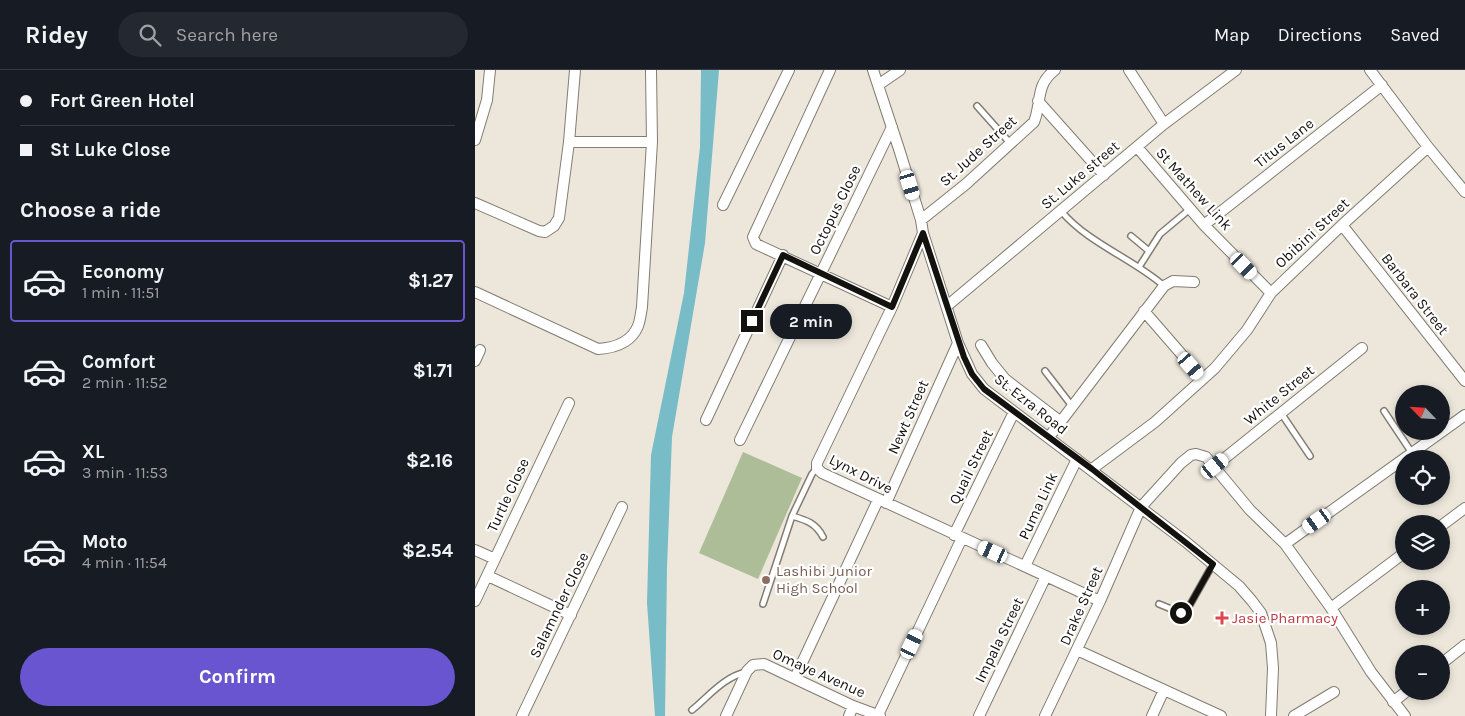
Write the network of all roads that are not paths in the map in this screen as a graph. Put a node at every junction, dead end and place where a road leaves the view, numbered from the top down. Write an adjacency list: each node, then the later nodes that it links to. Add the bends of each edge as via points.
1 (490, 70): 18 (street, via 487,100)
2 (575, 70): 19 (street)
3 (651, 70): 20 (street)
4 (789, 70): 27 (street)
5 (830, 70): 36 (street, via 753,237 756,244)
6 (873, 70): 12 (street, St. Ezra Road)
7 (900, 70): 12 (street)
8 (1055, 70): 14 (street, St. Jude Street, via 1043,83)
9 (1129, 70): 16 (street)
10 (1236, 70): 16 (street, St. Luke street)
11 (1370, 70): 13 (street)
12 (878, 85): 17 (street, St. Ezra Road)
13 (1382, 85): 23 (street); 31 (street, Titus Lane)
14 (1038, 101): 21 (street, St. Jude Street, via 1034,122); 24 (street)
15 (977, 106): 21 (lane)
16 (1164, 124): 22 (street, St. Luke street)
17 (892, 127): 30 (street, St. Ezra Road); 38 (street, Octopus Close)
18 (475, 140)
19 (569, 142): 20 (street); 26 (street, via 559,218 549,230 539,231)
20 (652, 142): 41 (street, via 642,307 638,327 626,342 613,348 598,349)
21 (1011, 144): 30 (street, St. Jude Street)
22 (1137, 147): 24 (street, St. Luke street); 28 (street, St Mathew Link)
23 (1428, 147): 25 (street); 32 (street, Obibini Street)
24 (1104, 175): 29 (street, St. Luke street)
25 (1465, 192)
26 (475, 203)
27 (723, 205)
28 (1190, 209): 31 (street, St Mathew Link); 35 (lane, via 1161,234)
29 (1061, 211): 37 (lane, via 1067,220); 43 (street, St. Luke street)
30 (921, 220): 33 (street, St. Ezra Road)
31 (1203, 224): 42 (street, St Mathew Link)
32 (1342, 225): 42 (street, Obibini Street); 53 (street, Barbara Street)
33 (923, 233): 43 (street, St. Ezra Road); 44 (street, Lynx Drive)
34 (1131, 236): 35 (lane)
35 (1149, 251): 37 (lane)
36 (783, 255): 38 (street); 60 (street)
37 (1139, 267): 40 (lane)
38 (821, 274): 44 (street); 63 (street, Octopus Close)
39 (1195, 282): 40 (street, via 1173,281)
40 (1163, 286): 45 (street)
41 (475, 292)
42 (1271, 293): 52 (street, Obibini Street, via 1247,330)
43 (947, 306): 46 (street, St. Ezra Road)
44 (892, 307): 70 (street, Lynx Drive)
45 (1144, 311): 52 (street); 55 (street)
46 (958, 343): 57 (street, St. Ezra Road, via 972,374 984,389); 72 (street, Newt Street)
47 (981, 345): 61 (street, via 1005,379)
48 (1362, 348): 58 (street, White Street)
49 (480, 350): 50 (street)
50 (475, 361)
51 (1045, 371): 55 (lane)
52 (1203, 379): 71 (street, Obibini Street, via 1155,422)
53 (1465, 381)
54 (569, 403): 82 (street, Turtle Close)
55 (1073, 406): 61 (street)
56 (1384, 411): 64 (lane)
57 (1014, 412): 62 (street, St. Ezra Road); 79 (street, Quail Street)
58 (1281, 413): 66 (lane); 69 (street, White Street)
59 (1465, 415): 65 (street)
60 (706, 420)
61 (1061, 422): 62 (street)
62 (1049, 437): 67 (street, St. Ezra Road)
63 (740, 440)
64 (1410, 450)
65 (1416, 450)
66 (1311, 456)
67 (1077, 459): 71 (street, St. Ezra Road); 85 (street, Puma Link)
68 (1395, 465): 80 (street)
69 (1215, 466): 74 (street, Drake Street, via 1206,457 1191,455); 80 (street, via 1250,510)
70 (817, 468): 72 (street, Lynx Drive); 76 (lane)
71 (1092, 469): 74 (street, St. Ezra Road)
72 (882, 502): 79 (street, Lynx Drive); 98 (street, Newt Street)
73 (622, 507): 93 (street, Salamnder Close)
74 (1141, 507): 84 (street, St. Ezra Road); 89 (street, Drake Street)
75 (1465, 508): 77 (street)
76 (792, 516): 78 (lane, via 815,525); 90 (lane)
77 (1450, 519)
78 (823, 537)
79 (958, 537): 85 (street, Lynx Drive); 108 (street, Quail Street)
80 (1285, 544): 92 (street)
81 (475, 550): 82 (street)
82 (495, 559): 86 (street, Turtle Close)
83 (1395, 561): 92 (street)
84 (1213, 564): 91 (lane, via 1187,610 1181,613); 113 (street, St. Ezra Road, via 1239,586 1261,613 1267,626 1273,668)
85 (1025, 566): 87 (street, Lynx Drive)
86 (488, 576): 88 (street, Turtle Close); 93 (street)
87 (1046, 576): 89 (street, Lynx Drive); 109 (street, Impala Street)
88 (475, 601)
89 (1100, 601): 95 (street, Drake Street)
90 (763, 604)
91 (1159, 604)
92 (1331, 608): 102 (street)
93 (571, 615): 105 (street, Salamnder Close)
94 (1465, 645): 96 (street)
95 (1077, 650): 99 (street); 110 (street, Drake Street)
96 (1450, 657)
97 (747, 671): 98 (street, Omaye Avenue, via 753,665 764,664); 104 (lane, via 726,680); 106 (street)
98 (795, 678): 103 (street, Omaye Avenue)
99 (1164, 690): 111 (street); 112 (street)
100 (1334, 692): 114 (street)
101 (1396, 700): 102 (street)
102 (1393, 702): 115 (street)
103 (853, 706): 107 (street); 108 (street, Omaye Avenue)
104 (693, 710)
105 (522, 716)
106 (726, 716)
107 (849, 716)
108 (879, 716)
109 (979, 716)
110 (1045, 716)
111 (1152, 716)
112 (1221, 716)
113 (1271, 716)
114 (1294, 716)
115 (1405, 716)

